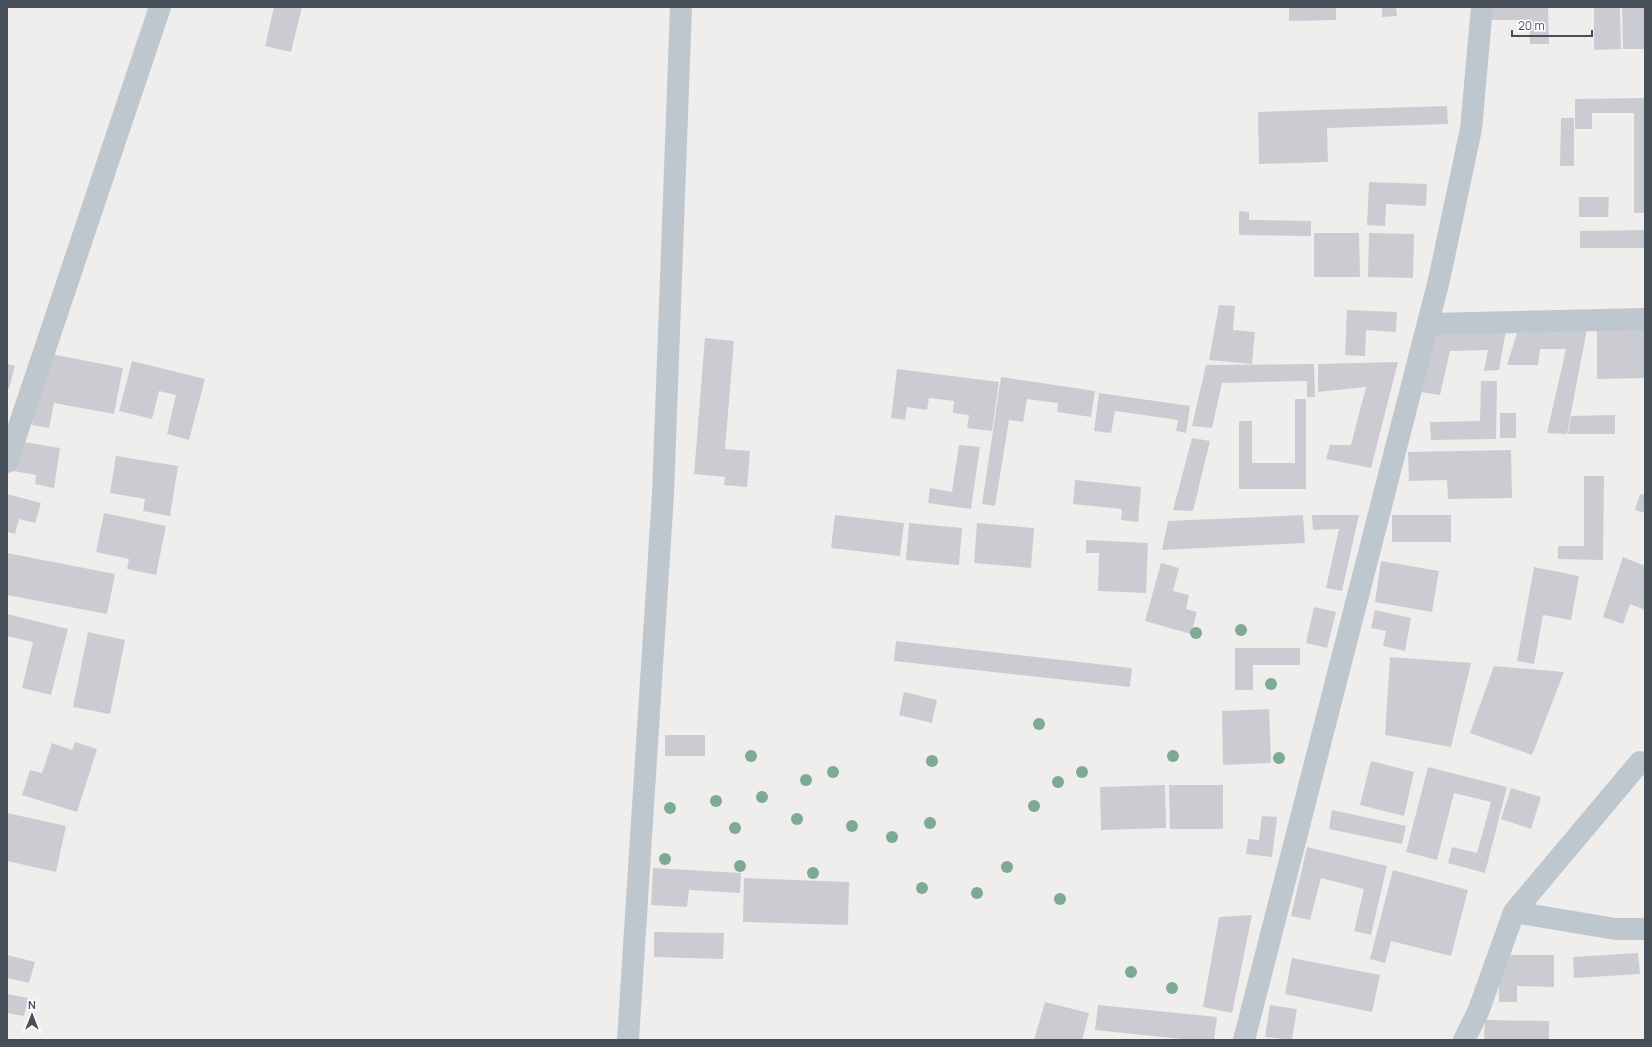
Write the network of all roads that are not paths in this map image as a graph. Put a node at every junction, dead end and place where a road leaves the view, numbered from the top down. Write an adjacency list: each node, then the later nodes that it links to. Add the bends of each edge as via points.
1 (160, 7): 6 (street)
2 (681, 7): 10 (street, via 663,494)
3 (1482, 7): 5 (street, via 1471,129)
4 (1645, 319): 5 (street)
5 (1429, 324): 11 (street)
6 (7, 462)
7 (1640, 762): 8 (street)
8 (1514, 912): 9 (street, via 1615,929); 12 (street, via 1478,1012)
9 (1645, 929)
10 (628, 1040)
11 (1244, 1040)
12 (1464, 1040)

